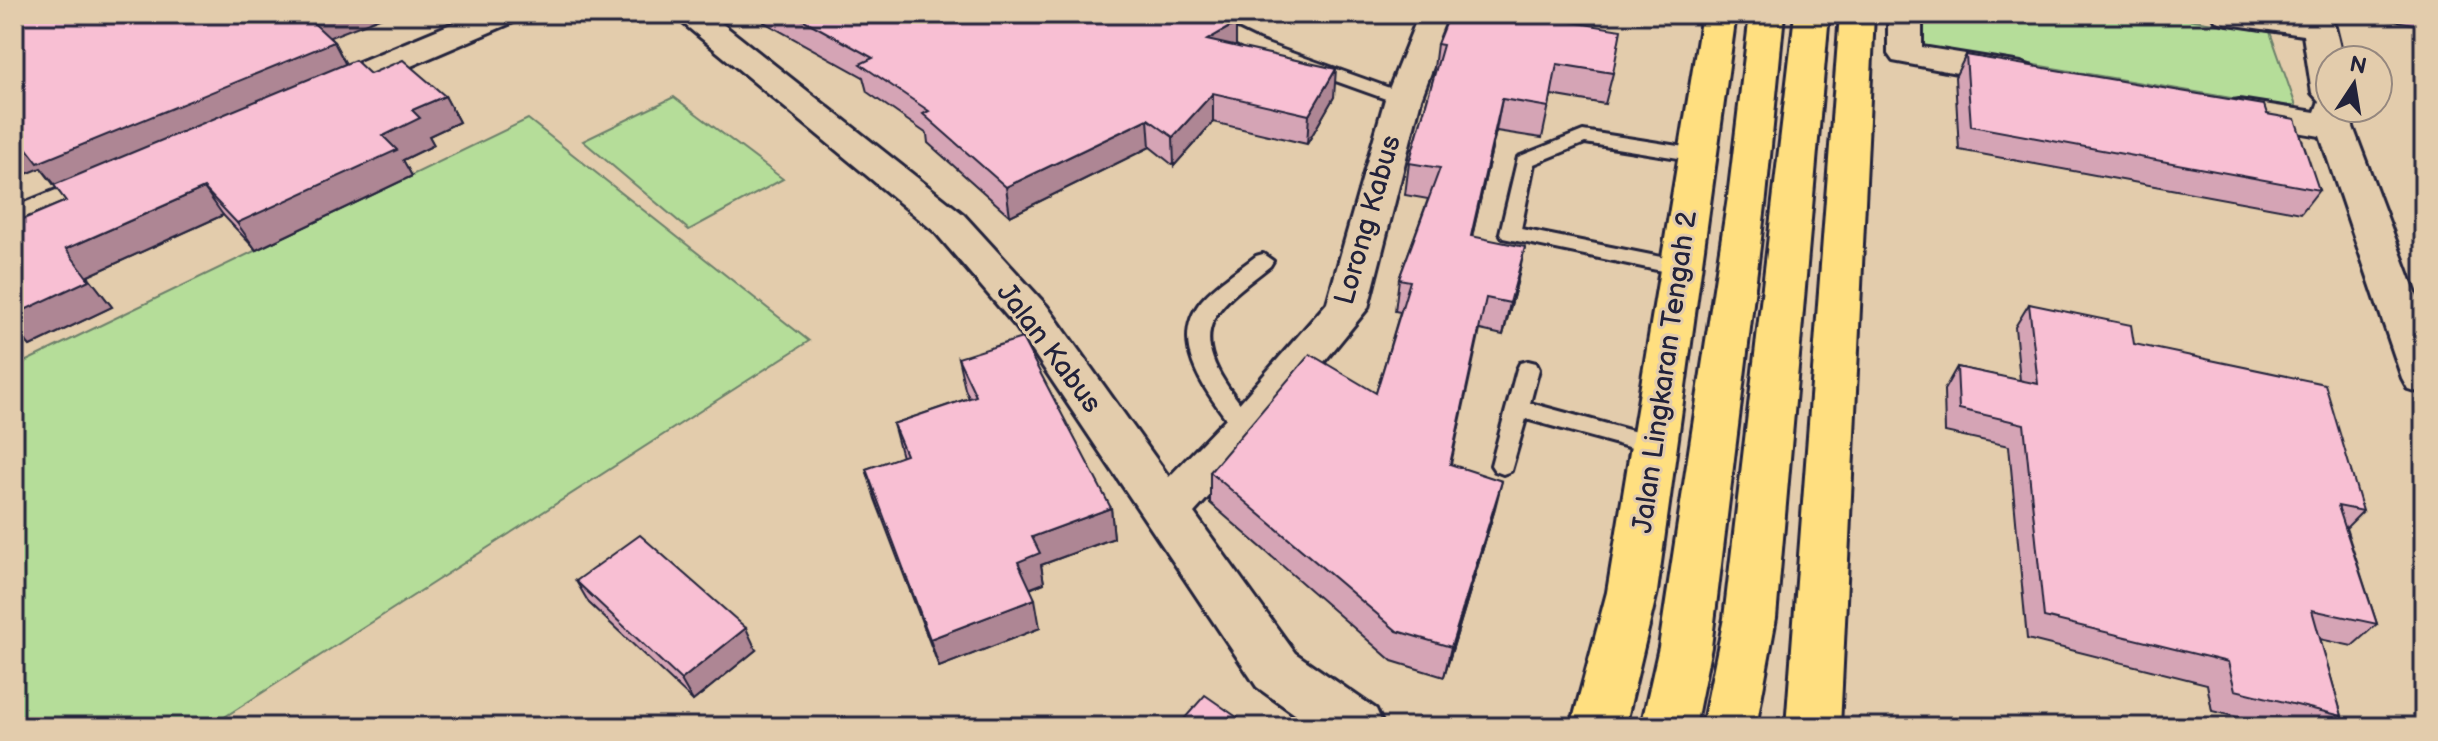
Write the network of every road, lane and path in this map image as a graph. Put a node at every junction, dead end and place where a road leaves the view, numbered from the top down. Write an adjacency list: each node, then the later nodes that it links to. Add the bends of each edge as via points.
1 (504, 14): 15 (street)
2 (1189, 14): 14 (lane, via 1252,45)
3 (1436, 14): 14 (street, Lorong Kabus)
4 (1719, 14): 19 (highway, Jalan Lingkaran Tengah 2)
5 (1767, 14): 33 (highway, via 1685,647)
6 (1812, 14): 34 (highway, via 1750,618)
7 (1857, 14): 35 (highway)
8 (1905, 14): 13 (street, via 1905,54)
9 (2228, 14): 11 (street)
10 (717, 20): 30 (street, Jalan Kabus, via 949,223 1032,317)
11 (2315, 21): 12 (street)
12 (2319, 44)
13 (2059, 80)
14 (1403, 99): 27 (street, Lorong Kabus, via 1347,308)
15 (284, 106)
16 (2212, 107): 17 (street)
17 (2314, 109)
18 (2337, 124): 25 (street)
19 (1697, 155): 23 (highway, Jalan Lingkaran Tengah 2); 23 (lane, via 1583,137 1525,161 1510,233)
20 (154, 161): 21 (street)
21 (14, 222)
22 (1263, 261): 27 (lane, via 1208,308 1198,333 1205,370)
23 (1681, 268): 28 (highway, Jalan Lingkaran Tengah 2)
24 (1528, 369): 26 (lane)
25 (2424, 378)
26 (1516, 408): 28 (lane); 29 (lane)
27 (1245, 427): 30 (street, Lorong Kabus)
28 (1654, 445): 32 (highway, Jalan Lingkaran Tengah 2, via 1632,592)
29 (1503, 465)
30 (1166, 511): 31 (street, Jalan Kabus, via 1276,670)
31 (1357, 727)
32 (1598, 727)
33 (1668, 727)
34 (1729, 727)
35 (1813, 727)

